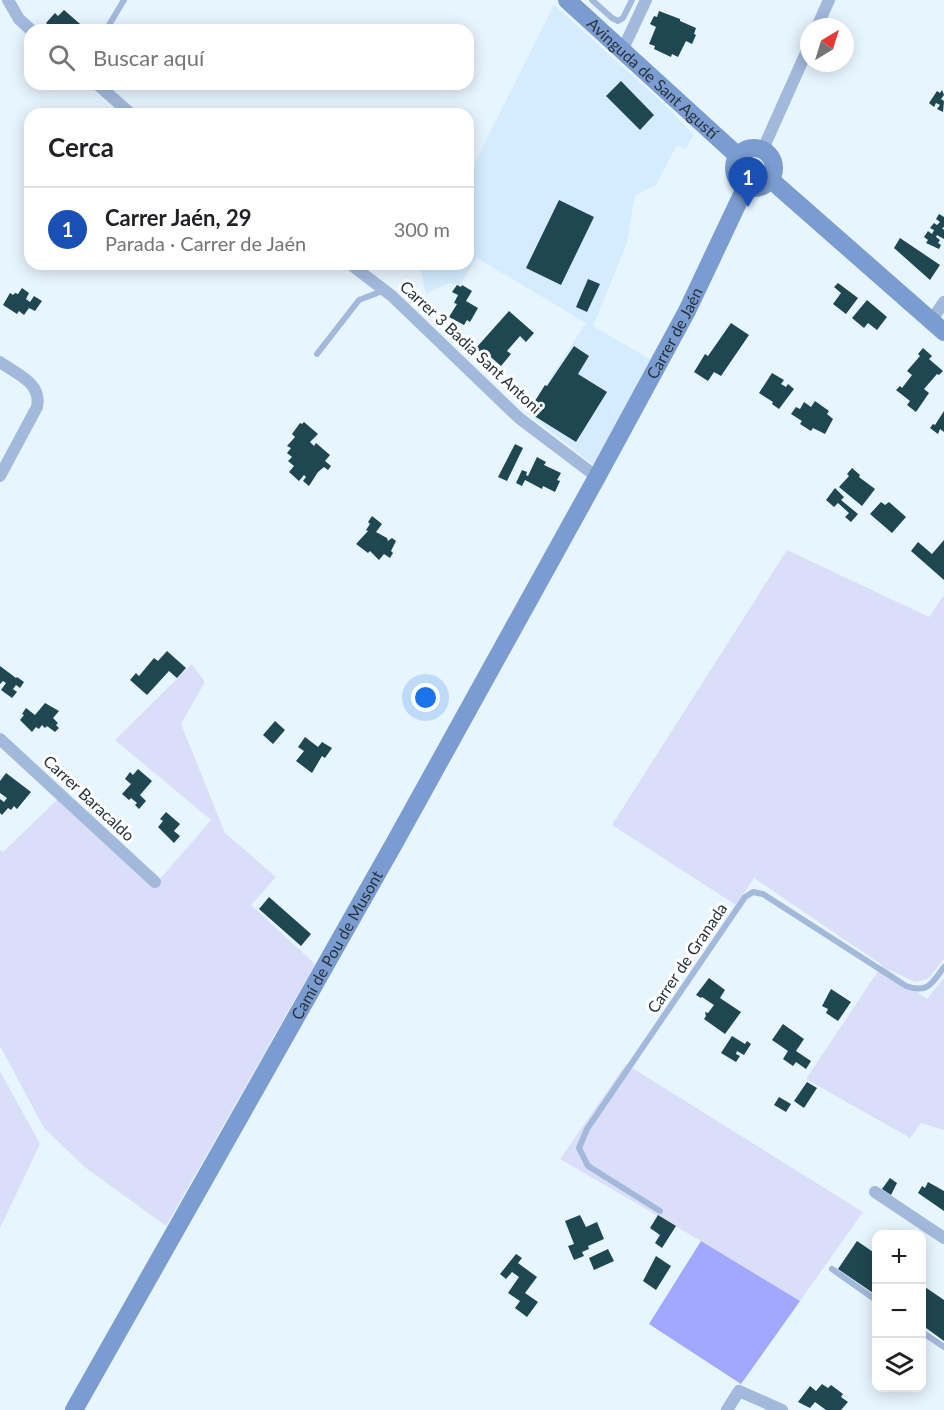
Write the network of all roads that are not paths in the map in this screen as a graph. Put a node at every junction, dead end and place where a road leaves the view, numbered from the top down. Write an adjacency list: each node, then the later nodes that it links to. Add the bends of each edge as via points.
1 (8, 0): 9 (street)
2 (124, 0): 10 (lane)
3 (567, 0): 11 (street, Avinguda de Sant Agustí)
4 (592, 0): 5 (lane, via 618,21 624,18)
5 (632, 0)
6 (646, 0): 11 (street)
7 (829, 0): 8 (street)
8 (821, 18)
9 (24, 24)
10 (110, 24)
11 (622, 51): 16 (street, Avinguda de Sant Agustí)
12 (800, 66): 15 (street)
13 (104, 90): 14 (street)
14 (124, 108)
15 (763, 149): 16 (street, via 751,148); 17 (street, via 775,167)
16 (738, 156): 18 (street, via 734,172)
17 (771, 180): 18 (street, via 760,188); 22 (street)
18 (746, 186): 25 (street, Carrer de Jaén)
19 (358, 270): 20 (street, Carrer 3 Badia Sant Antoni)
20 (385, 290): 23 (lane, via 358,300); 25 (street, Carrer 3 Badia Sant Antoni, via 519,418)
21 (944, 302): 22 (street)
22 (938, 327)
23 (317, 354)
24 (0, 362): 26 (street, via 32,384 39,398)
25 (604, 471): 37 (street, Camí de Pou de Musont)
26 (0, 476)
27 (0, 739): 28 (street, Carrer Baracaldo)
28 (155, 882)
29 (944, 967): 31 (lane, Carrer de Granada, via 929,986 918,990 906,986 763,894 753,892 745,897 587,1129 579,1148 588,1166)
30 (875, 1192): 32 (street)
31 (660, 1211)
32 (944, 1238)
33 (832, 1269): 34 (lane)
34 (872, 1297)
35 (926, 1335): 36 (lane)
36 (944, 1347)
37 (74, 1410)
38 (727, 1410): 39 (street, via 739,1391)
39 (782, 1410)

